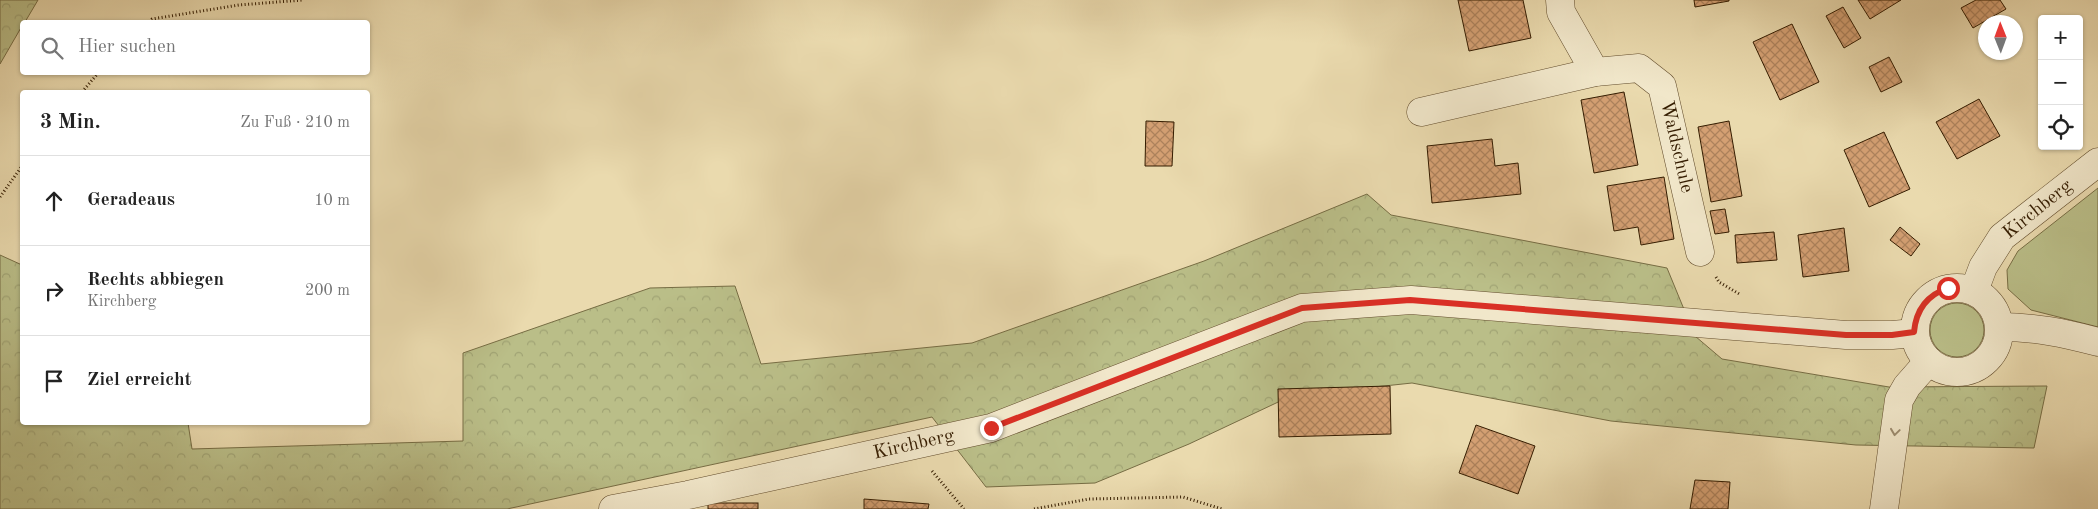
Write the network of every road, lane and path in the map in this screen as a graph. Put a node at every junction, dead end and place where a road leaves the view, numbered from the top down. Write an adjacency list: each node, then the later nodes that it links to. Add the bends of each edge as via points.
1 (303, 0): 3 (path, via 239,5)
2 (1560, 0): 4 (street, via 1561,12)
3 (151, 20)
4 (1595, 72): 7 (street, Waldschule); 11 (street, Waldschule, via 1639,68 1662,86)
5 (96, 75): 6 (path)
6 (84, 90)
7 (1421, 112)
8 (2098, 162): 12 (street, Kirchberg, via 2002,237 1983,267)
9 (20, 169): 10 (path)
10 (0, 197)
11 (1700, 252)
12 (1974, 291): 13 (street, via 1992,305); 14 (street, via 1948,288 1932,295 1917,316)
13 (2000, 327): 15 (street, via 2052,330); 16 (street, via 1993,351 1982,364 1967,371 1951,372)
14 (1914, 332): 16 (street, via 1919,348); 17 (street, Kirchberg, via 1846,335 1410,300 1302,308 991,428)
15 (2098, 342)
16 (1929, 361): 22 (street, one-way to 22, via 1899,400)
17 (911, 446): 18 (street, Kirchberg); 19 (path)
18 (614, 509)
19 (964, 509)
20 (1034, 509): 21 (path, via 1090,499 1183,497)
21 (1222, 509)
22 (1884, 509)

